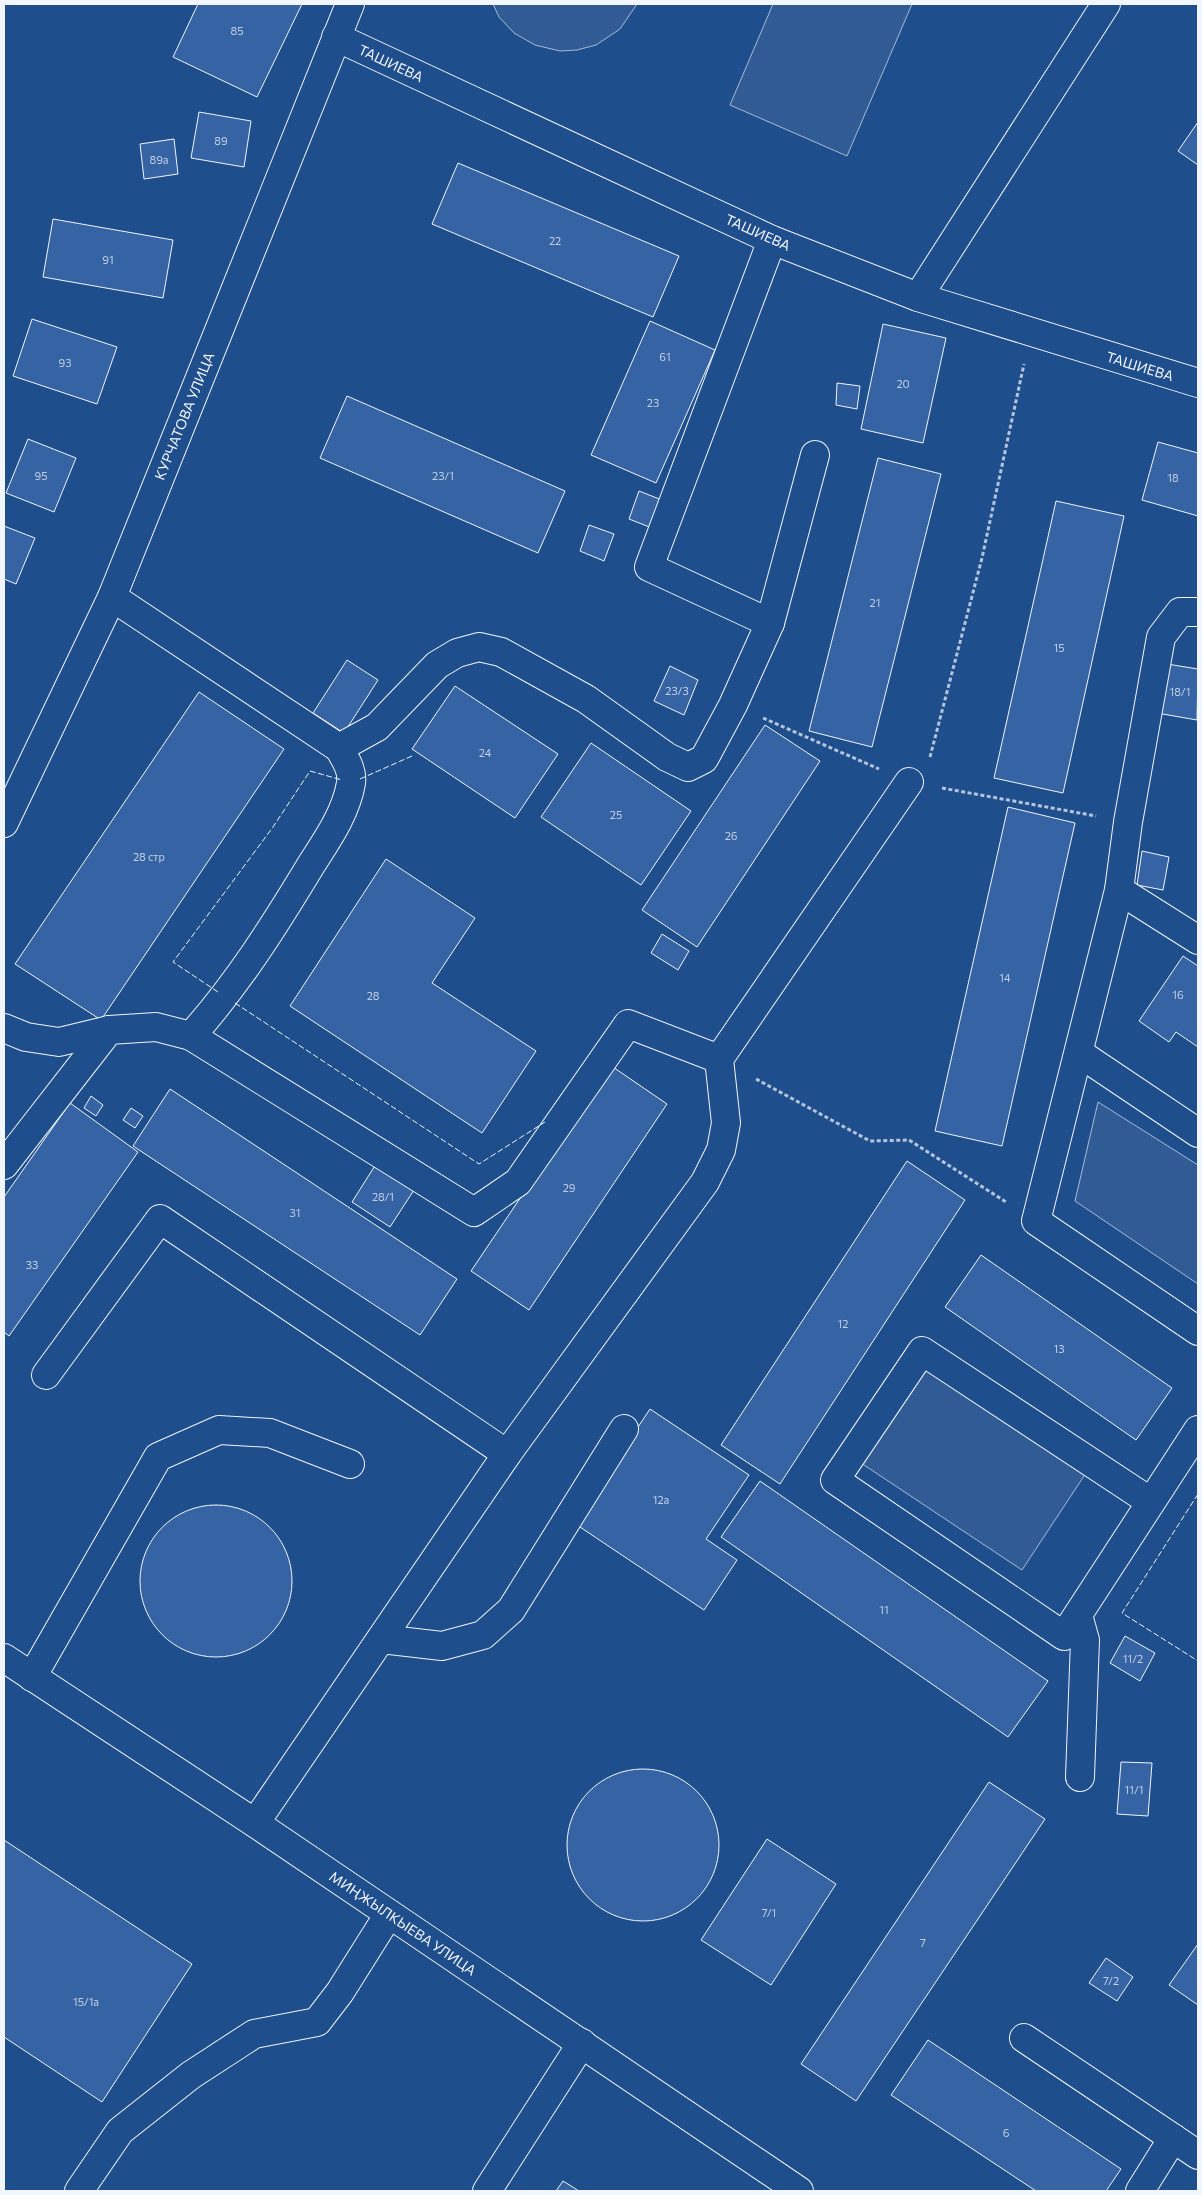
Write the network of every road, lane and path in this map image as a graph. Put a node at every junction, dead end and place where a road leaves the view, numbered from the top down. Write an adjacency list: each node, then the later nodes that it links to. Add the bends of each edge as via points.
1 (350, 4): 3 (street, КУРЧАТОВА УЛИЦА)
2 (1106, 4): 5 (street)
3 (336, 37): 4 (street, ТАШИЕВА); 9 (street, КУРЧАТОВА УЛИЦА)
4 (772, 240): 5 (street, ТАШИЕВА); 11 (street, via 649,566)
5 (918, 297): 6 (street, ТАШИЕВА)
6 (1031, 332): 7 (street, ТАШИЕВА); 13 (path, via 982,558 929,762 922,773)
7 (1198, 383)
8 (815, 455): 11 (street)
9 (112, 597): 12 (street); 14 (street, КУРЧАТОВА УЛИЦА)
10 (1198, 612): 15 (street, via 1180,612 1161,637)
11 (770, 623): 12 (street, via 733,705 704,759 688,767 667,757 586,699 501,652 479,647 457,653 437,665 377,727)
12 (339, 748): 19 (street, via 351,770 351,783 338,820 253,958 226,997)
13 (908, 782): 21 (street)
14 (4, 823)
15 (1119, 890): 16 (street); 20 (street)
16 (1198, 940)
17 (4, 1028): 18 (street, via 26,1037 59,1042)
18 (109, 1030): 19 (street, via 156,1027); 23 (street)
19 (191, 1036): 21 (street, via 474,1212 518,1182 628,1024)
20 (1079, 1053): 22 (street); 24 (street)
21 (719, 1059): 24 (path, via 870,1141 909,1140); 29 (street, via 726,1122 722,1150 705,1182)
22 (1198, 1133)
23 (4, 1165)
24 (1036, 1221): 25 (street)
25 (1198, 1331)
26 (46, 1375): 29 (street, via 160,1219)
27 (624, 1429): 33 (street, via 511,1610 483,1635 442,1646)
28 (1198, 1430): 31 (street)
29 (507, 1454): 33 (street)
30 (350, 1464): 35 (street, via 270,1433 220,1430 158,1458)
31 (1151, 1502): 32 (street); 32 (street, via 922,1351 835,1480 1064,1636)
32 (1078, 1615): 36 (street, via 1085,1640)
33 (381, 1638): 37 (street)
34 (4, 1658): 35 (street, МИҢЖЫЛКЫЕВА УЛИЦА)
35 (32, 1677): 37 (street, МИҢЖЫЛКЫЕВА УЛИЦА)
36 (1080, 1778)
37 (255, 1823): 38 (street, МИҢЖЫЛКЫЕВА УЛИЦА)
38 (389, 1914): 40 (street, МИҢЖЫЛКЫЕВА УЛИЦА); 43 (street, via 317,2022 254,2034 190,2075 120,2131)
39 (1024, 2038): 41 (street)
40 (582, 2043): 44 (street); 45 (street, МИҢЖЫЛКЫЕВА УЛИЦА)
41 (1174, 2138): 42 (street); 46 (street)
42 (1198, 2155)
43 (79, 2191)
44 (487, 2191)
45 (799, 2191)
46 (1140, 2191)

